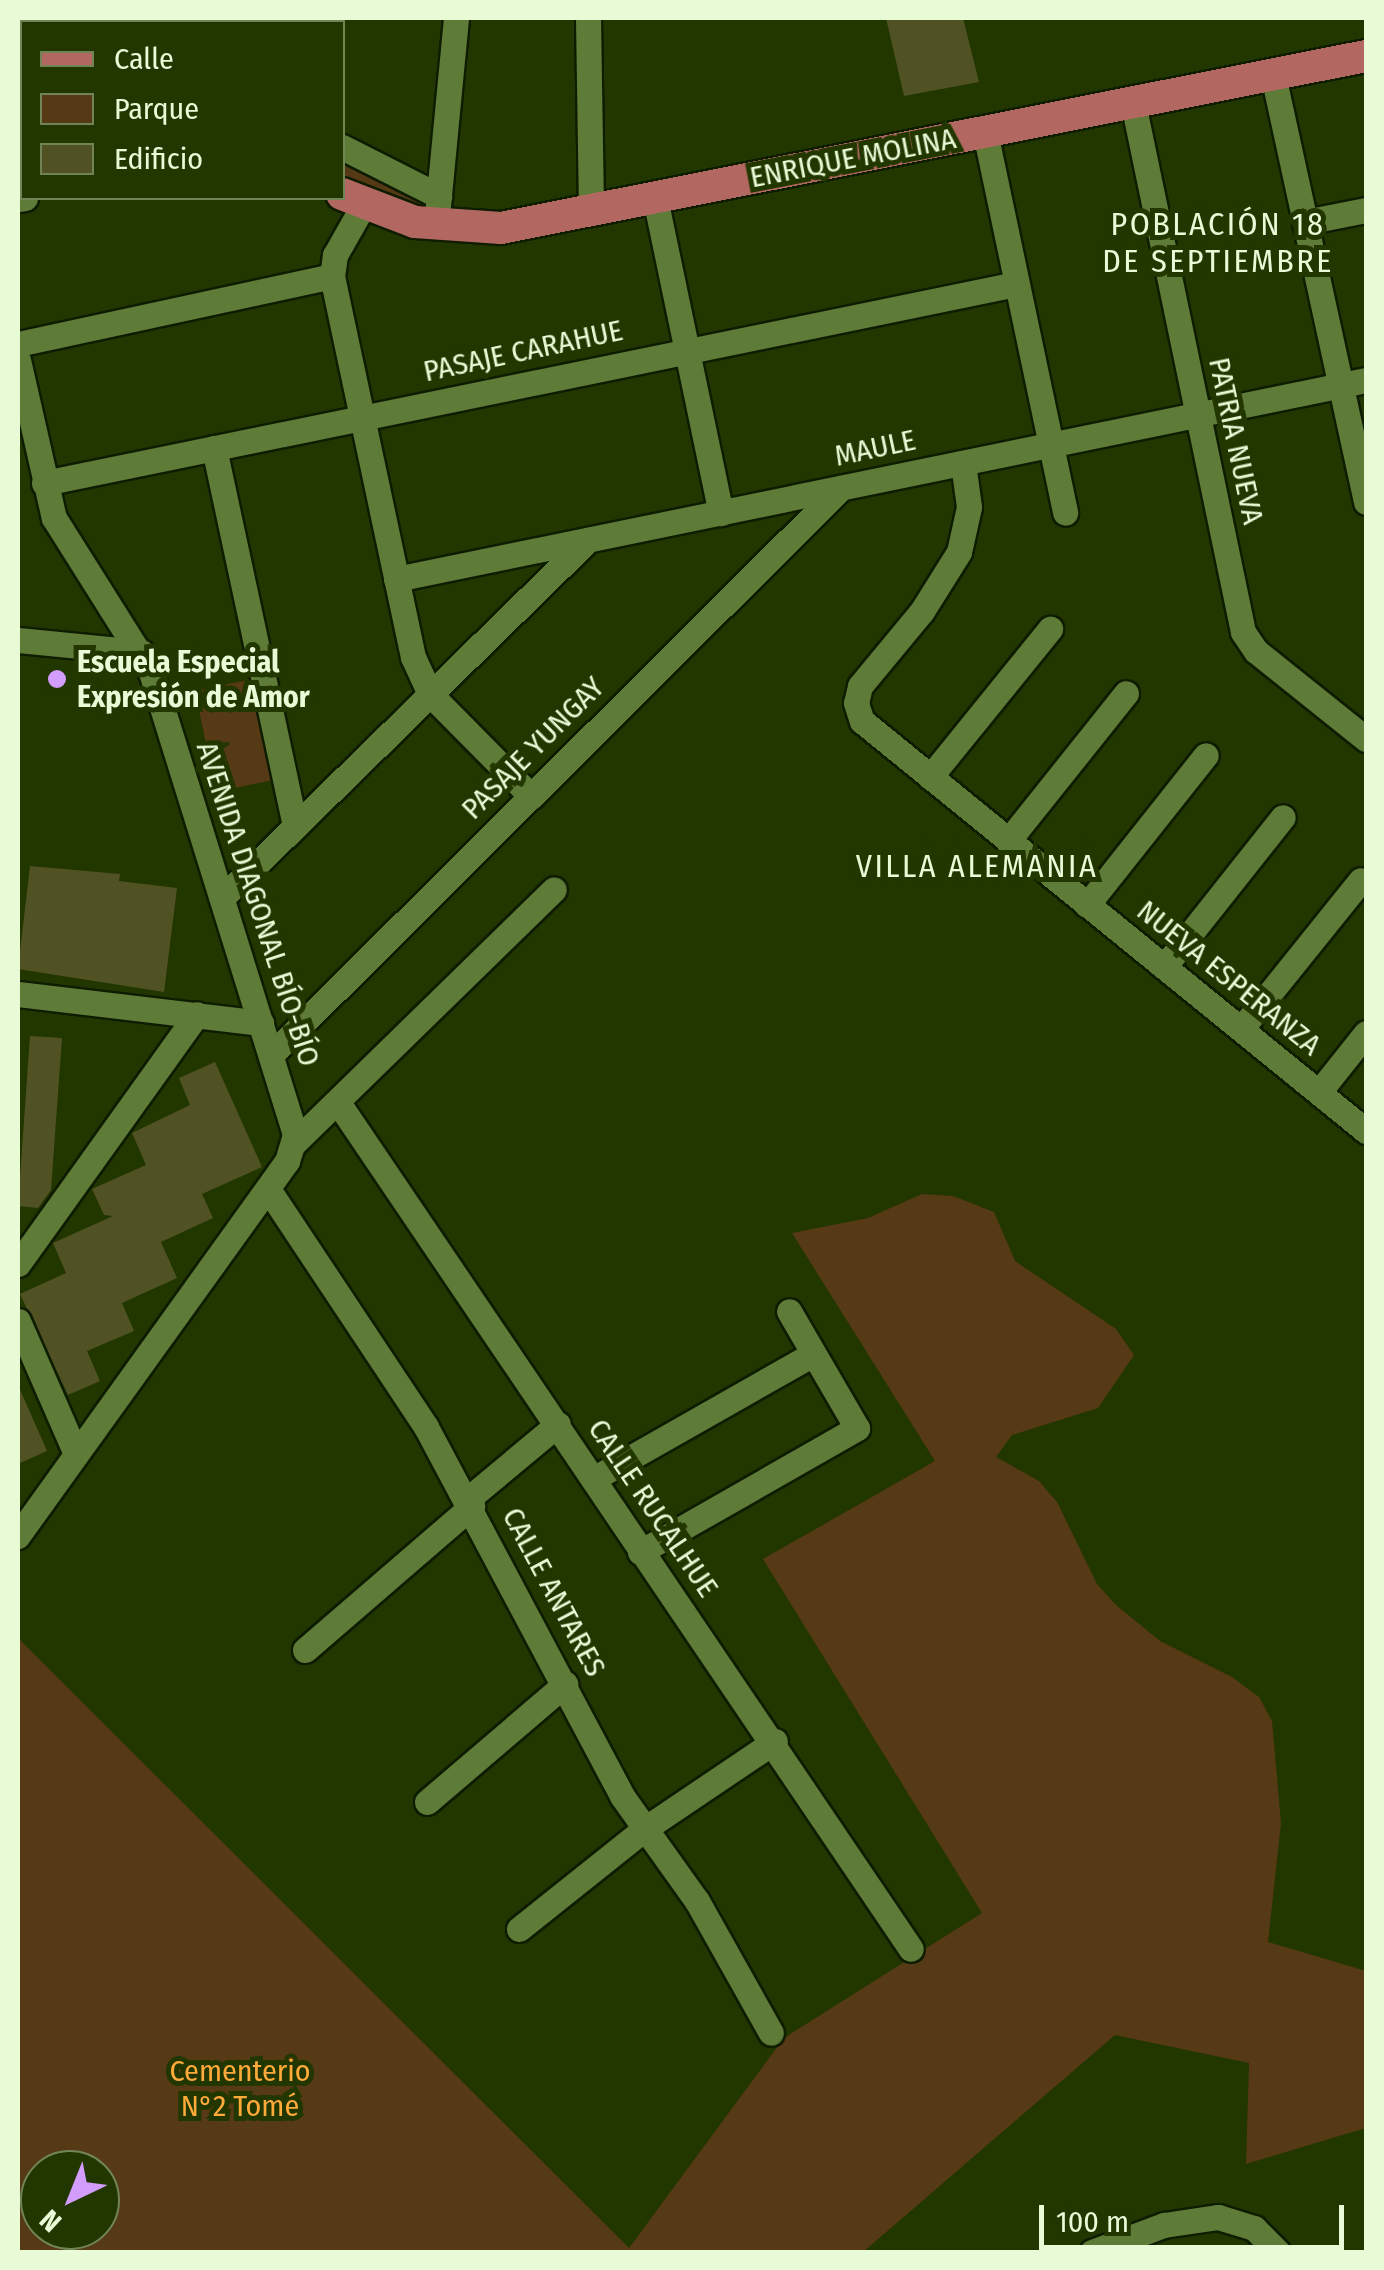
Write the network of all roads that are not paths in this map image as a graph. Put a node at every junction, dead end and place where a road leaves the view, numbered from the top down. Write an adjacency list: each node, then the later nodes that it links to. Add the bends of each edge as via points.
1 (456, 18): 12 (street)
2 (588, 18): 10 (street)
3 (1366, 56): 4 (main road, ENRIQUE MOLINA)
4 (1273, 74): 5 (main road, ENRIQUE MOLINA); 13 (street)
5 (1132, 102): 6 (main road, ENRIQUE MOLINA); 21 (street, PATRIA NUEVA)
6 (984, 132): 8 (main road, ENRIQUE MOLINA); 15 (street)
7 (345, 149): 12 (street, ENRIQUE MOLINA)
8 (655, 198): 10 (main road, ENRIQUE MOLINA); 17 (street)
9 (353, 199): 12 (main road, ENRIQUE MOLINA); 14 (street)
10 (591, 210): 12 (main road, ENRIQUE MOLINA, via 501,228)
11 (1366, 210): 13 (street)
12 (437, 211)
13 (1305, 222): 20 (street)
14 (332, 276): 16 (street); 22 (street)
15 (1016, 284): 17 (street, PASAJE CARAHUE); 23 (street)
16 (18, 344)
17 (687, 351): 22 (street, PASAJE CARAHUE); 29 (street)
18 (18, 360): 26 (street, AVENIDA DIAGONAL BÍO-BÍO)
19 (1366, 380): 20 (street, MAULE)
20 (1341, 385): 21 (street, MAULE); 28 (street)
21 (1197, 414): 23 (street, MAULE); 38 (street, PATRIA NUEVA, via 1246,638)
22 (362, 418): 24 (street, PASAJE CARAHUE); 32 (street)
23 (1050, 445): 25 (street, MAULE); 30 (street)
24 (214, 448): 26 (street, PASAJE CARAHUE); 43 (street)
25 (963, 463): 27 (street, MAULE); 40 (street, NUEVA ESPERANZA, via 969,507 959,552 931,600 860,686 856,703 862,721)
26 (44, 483): 35 (street, AVENIDA DIAGONAL BÍO-BÍO, via 71,553)
27 (840, 488): 29 (street, MAULE); 41 (street, PASAJE YUNGAY)
28 (1366, 502)
29 (721, 512): 31 (street, MAULE)
30 (1065, 513)
31 (588, 540): 32 (street, MAULE); 37 (street)
32 (396, 579): 37 (street, via 413,657)
33 (1050, 629): 40 (street)
34 (18, 640): 35 (street)
35 (141, 652): 47 (street, AVENIDA DIAGONAL BÍO-BÍO)
36 (1126, 692): 44 (street)
37 (430, 694): 41 (street); 43 (street)
38 (1366, 739)
39 (1206, 755): 48 (street)
40 (930, 777): 44 (street, NUEVA ESPERANZA)
41 (531, 796): 55 (street, PASAJE YUNGAY)
42 (1283, 817): 49 (street)
43 (296, 826): 47 (street)
44 (1008, 841): 48 (street, NUEVA ESPERANZA)
45 (1361, 880): 53 (street)
46 (554, 889): 57 (street)
47 (222, 898): 52 (street, AVENIDA DIAGONAL BÍO-BÍO)
48 (1087, 905): 49 (street, NUEVA ESPERANZA)
49 (1164, 967): 53 (street, NUEVA ESPERANZA)
50 (18, 994): 51 (street)
51 (197, 1014): 52 (street); 61 (street)
52 (261, 1023): 55 (street, AVENIDA DIAGONAL BÍO-BÍO)
53 (1242, 1030): 56 (street, NUEVA ESPERANZA)
54 (1366, 1033): 56 (street)
55 (272, 1055): 59 (street, AVENIDA DIAGONAL BÍO-BÍO)
56 (1319, 1092): 58 (street, NUEVA ESPERANZA)
57 (339, 1104): 59 (street); 65 (street, CALLE RUCALHUE)
58 (1366, 1130)
59 (294, 1143): 60 (street)
60 (268, 1188): 66 (street); 68 (street, CALLE ANTARES, via 320,1258)
61 (18, 1264)
62 (789, 1311): 64 (street)
63 (18, 1320): 66 (street)
64 (813, 1354): 67 (street); 70 (street, via 857,1428)
65 (558, 1424): 67 (street, CALLE RUCALHUE); 68 (street)
66 (76, 1454): 69 (street)
67 (593, 1479): 70 (street, CALLE RUCALHUE)
68 (470, 1502): 71 (street); 72 (street, CALLE ANTARES)
69 (18, 1536)
70 (640, 1552): 73 (street, CALLE RUCALHUE)
71 (306, 1650)
72 (565, 1684): 74 (street); 75 (street, CALLE ANTARES)
73 (774, 1742): 75 (street); 77 (street, CALLE RUCALHUE)
74 (427, 1802)
75 (643, 1830): 76 (street); 78 (street, CALLE ANTARES, via 697,1902)
76 (519, 1930)
77 (911, 1949)
78 (771, 2033)
79 (1092, 2252): 80 (street, via 1164,2225 1218,2217 1254,2228)
80 (1278, 2252)

